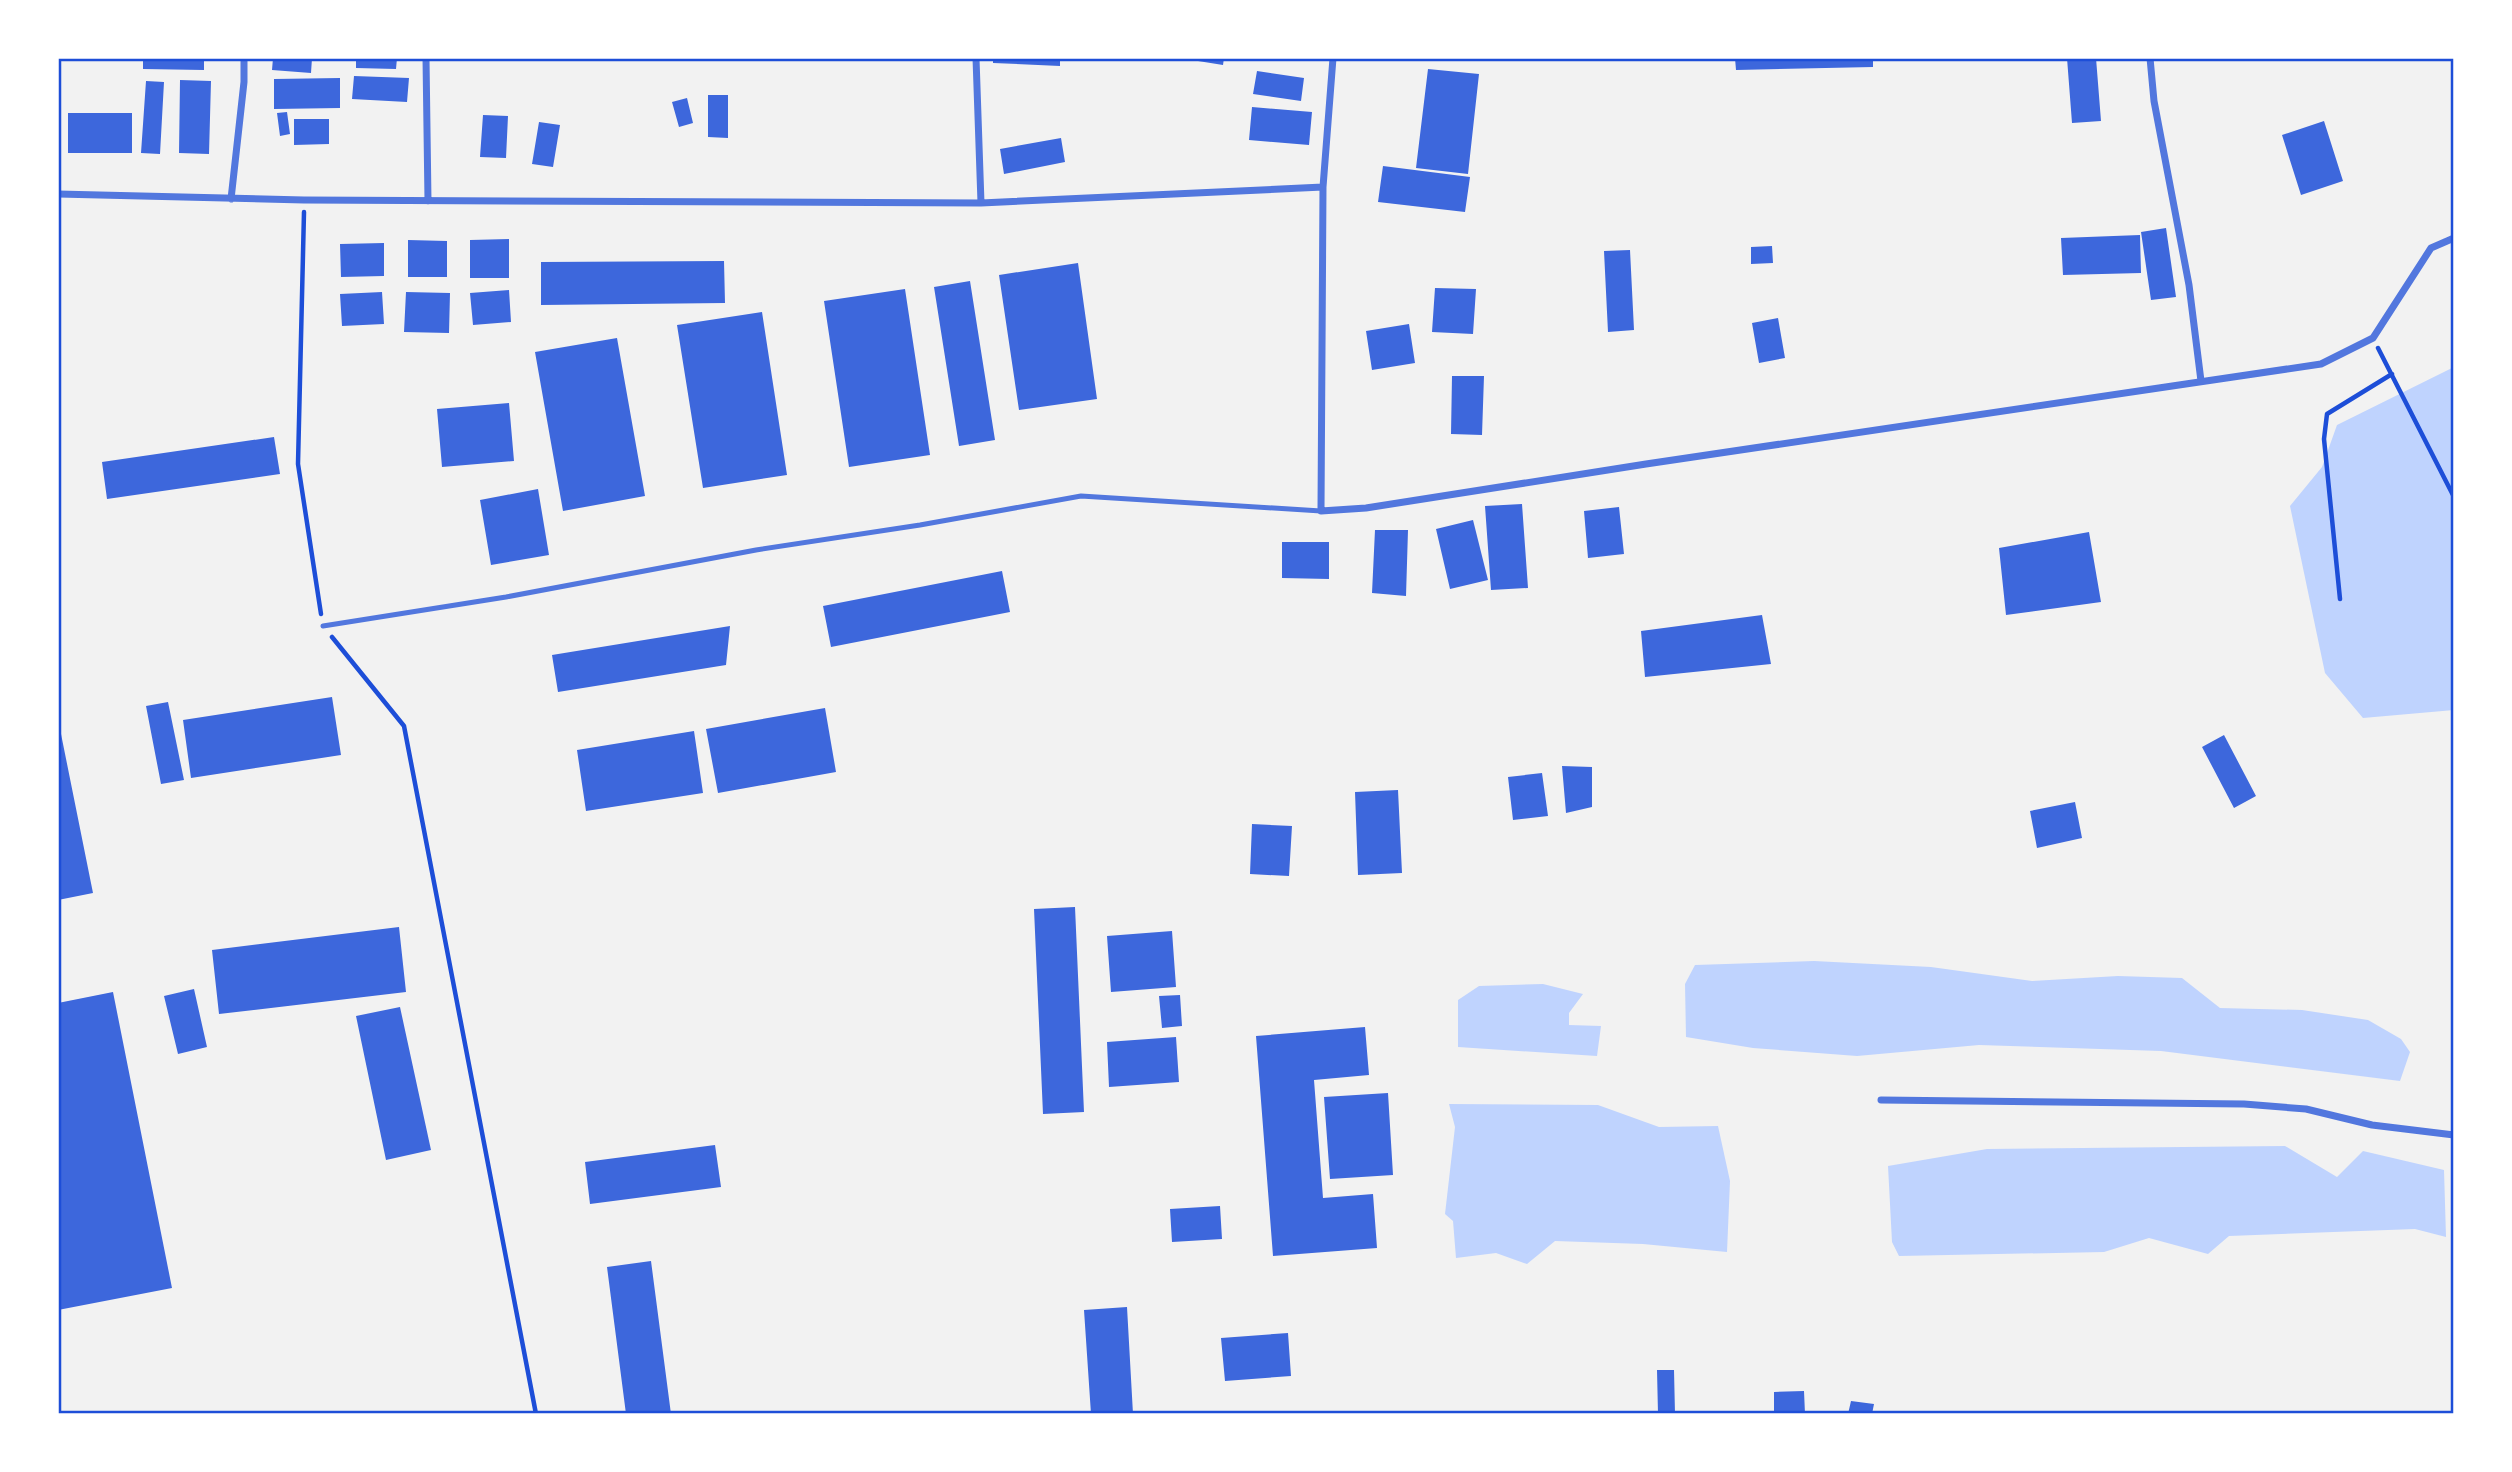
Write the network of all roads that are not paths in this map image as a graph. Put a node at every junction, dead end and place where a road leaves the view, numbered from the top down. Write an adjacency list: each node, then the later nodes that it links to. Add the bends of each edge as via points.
1 (244, 58): 8 (street)
2 (426, 58): 9 (street)
3 (976, 58): 10 (street)
4 (1333, 58): 6 (street)
5 (2150, 58): 12 (street)
6 (1323, 187): 10 (street); 13 (street)
7 (58, 194): 8 (street)
8 (231, 199): 9 (street)
9 (428, 201): 10 (street)
10 (981, 204)
11 (2454, 238): 12 (street, via 2431,248 2373,338 2321,363)
12 (2201, 382): 13 (street, via 1366,508)
13 (1321, 511): 14 (lane, via 1081,496)
14 (323, 626)
15 (1881, 1100): 16 (street, via 2244,1104 2306,1109 2372,1125)
16 (2454, 1135)

